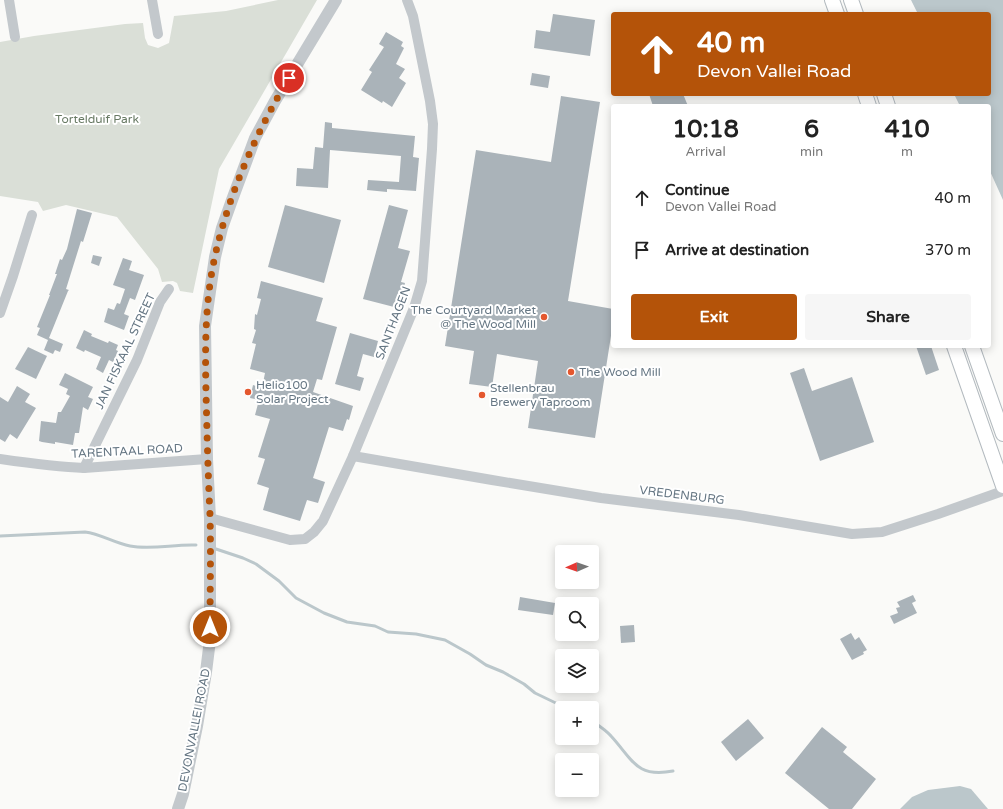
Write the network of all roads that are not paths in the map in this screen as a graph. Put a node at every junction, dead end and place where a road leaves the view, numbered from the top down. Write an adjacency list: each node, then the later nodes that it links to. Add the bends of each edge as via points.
1 (9, 0): 10 (street)
2 (152, 0): 9 (street)
3 (336, 0): 19 (street, DEVONVALLEI ROAD, via 255,138 222,228 215,256 205,326)
4 (407, 0): 17 (street, SANTHAGEN, via 413,16 432,118 422,281 414,308)
5 (832, 0): 7 (main road)
6 (851, 0): 8 (main road)
7 (836, 12)
8 (855, 12)
9 (158, 34)
10 (15, 37)
11 (32, 215): 13 (street)
12 (169, 289): 20 (street, JAN FISKAAL STREET, via 160,302 135,366)
13 (0, 314)
14 (955, 348): 21 (main road)
15 (973, 348): 16 (main road)
16 (1003, 434)
17 (353, 456): 22 (street, VREDENBURG, via 594,497 739,515 852,534 882,532); 23 (street, SANTHAGEN, via 323,521 305,539 290,540)
18 (0, 458): 20 (street, TARENTAAL ROAD, via 67,468)
19 (207, 459): 20 (street, TARENTAAL ROAD); 23 (street, DEVONVALLEI ROAD)
20 (84, 468)
21 (1003, 486)
22 (1003, 490)
23 (210, 518): 24 (street, DEVONVALLEI ROAD, via 210,627 207,665)
24 (178, 809)

